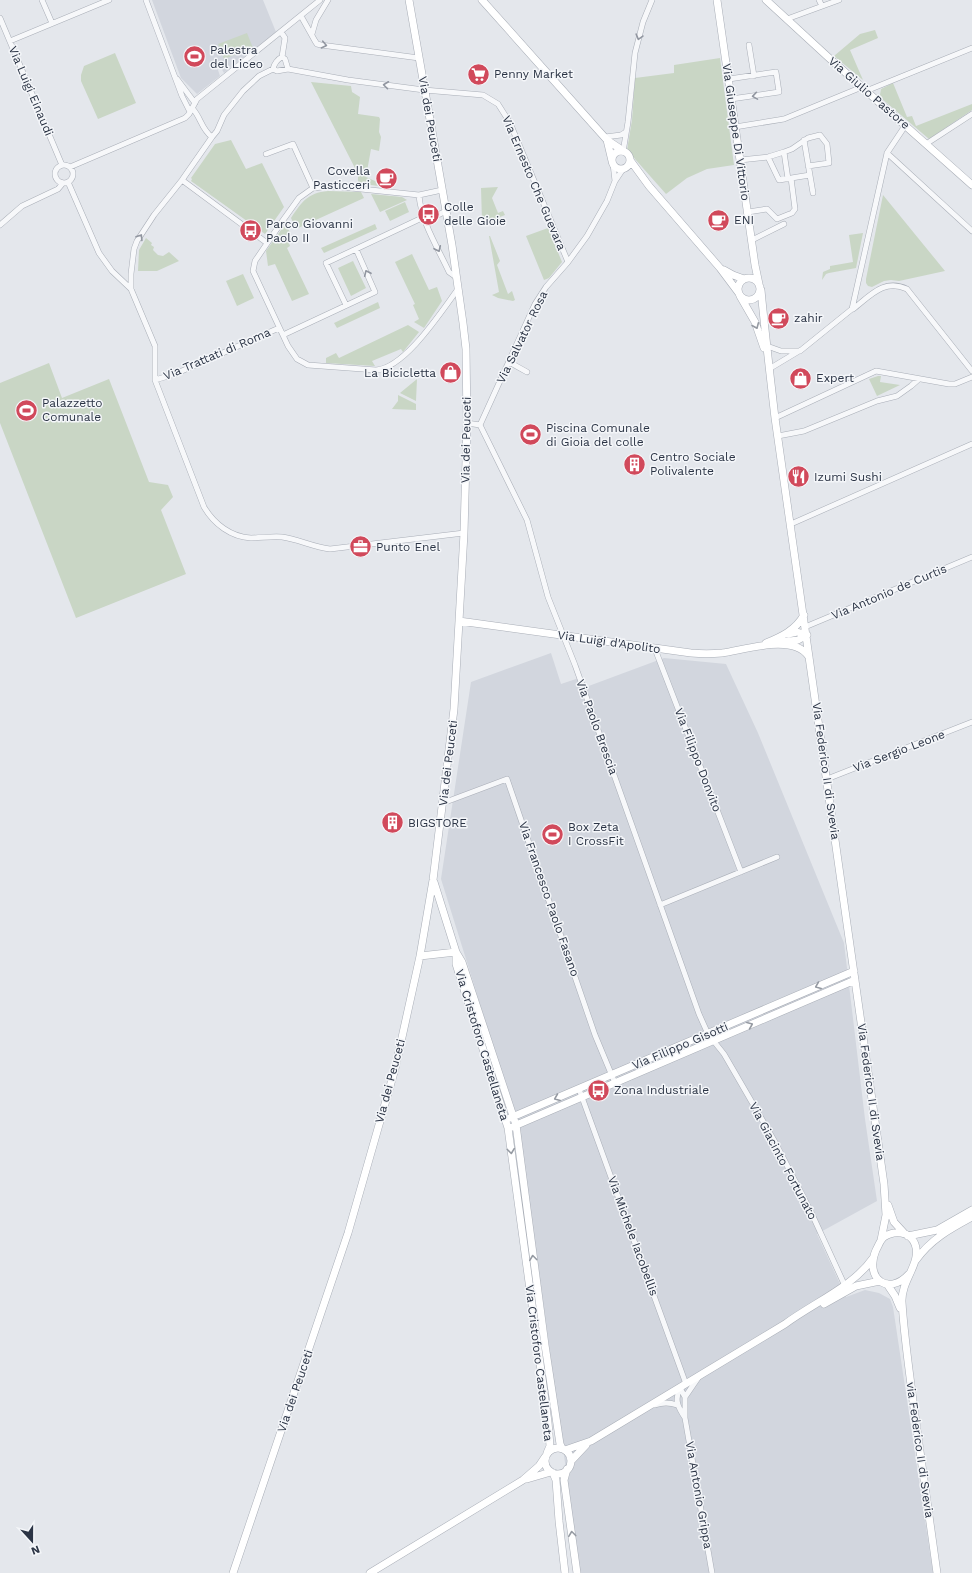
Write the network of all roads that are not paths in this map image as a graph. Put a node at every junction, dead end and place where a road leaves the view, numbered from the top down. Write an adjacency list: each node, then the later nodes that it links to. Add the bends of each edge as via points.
1 (42, 0): 17 (street)
2 (109, 0): 17 (street)
3 (146, 0): 28 (street)
4 (320, 0): 14 (street)
5 (328, 0): 19 (street, via 316,20)
6 (409, 0): 24 (main road, Via dei Peuceti)
7 (482, 0): 39 (main road)
8 (652, 0): 37 (street, one-way to 37, via 635,53)
9 (717, 0): 29 (main road, Via Giuseppe Di Vittorio)
10 (766, 0): 16 (main road, Via Giulio Pastore)
11 (818, 0): 13 (street)
12 (839, 0): 13 (street)
13 (822, 6): 16 (street)
14 (301, 16): 18 (street); 19 (street)
15 (0, 18): 20 (street, Via Luigi Einaudi)
16 (787, 19): 30 (main road, Via Giulio Pastore)
17 (52, 23): 20 (street)
18 (281, 32): 23 (street, via 285,38); 33 (street, via 197,99)
19 (312, 34): 24 (street, one-way to 24, via 317,44 321,45)
20 (10, 41): 50 (street, Via Luigi Einaudi)
21 (748, 45): 27 (street)
22 (972, 48): 30 (street)
23 (282, 56): 25 (street); 26 (street)
24 (419, 58): 31 (main road, Via dei Peuceti)
25 (273, 69): 26 (street, Via Ernesto Che Guevara); 38 (street, via 259,76 243,91 224,115)
26 (288, 69): 31 (street, Via Ernesto Che Guevara, one-way to 26)
27 (754, 76): 29 (street); 32 (street, one-way to 32, via 776,72 779,92)
28 (177, 78): 33 (street); 33 (street, via 182,96)
29 (729, 79): 32 (main road, Via Giuseppe Di Vittorio)
30 (864, 89): 35 (main road, Via Giulio Pastore); 36 (street, via 784,119)
31 (424, 90): 62 (main road, Via dei Peuceti); 74 (street, Via Ernesto Che Guevara, via 476,93 498,104 510,123)
32 (732, 99): 36 (main road, Via Giuseppe Di Vittorio)
33 (192, 108): 38 (street, via 196,111 205,132); 52 (street, via 179,121)
34 (972, 114): 41 (street)
35 (905, 126): 41 (main road, Via Giulio Pastore); 44 (street)
36 (735, 127): 48 (main road, Via Giuseppe Di Vittorio)
37 (626, 132): 39 (street); 42 (street)
38 (212, 137): 57 (street)
39 (606, 138): 42 (main road); 49 (main road)
40 (804, 140): 43 (street); 51 (street); 51 (street, via 820,135 827,144 829,163)
41 (926, 144): 60 (main road, Via Giulio Pastore)
42 (622, 152): 47 (main road, via 627,154); 49 (main road, via 614,155)
43 (784, 152): 46 (street); 56 (street)
44 (887, 153): 70 (street); 84 (street)
45 (266, 154): 61 (street, via 293,144)
46 (768, 157): 48 (street); 56 (street, via 779,180)
47 (630, 160): 53 (main road); 54 (main road, Via Federico II di Svevia)
48 (740, 160): 66 (main road, Via Giuseppe Di Vittorio)
49 (613, 163): 53 (main road, via 617,168); 58 (street)
50 (62, 165): 52 (street); 59 (street, via 57,168 55,174 58,180)
51 (808, 166): 55 (street)
52 (70, 167): 59 (street, via 73,175)
53 (624, 168): 54 (main road); 58 (street)
54 (641, 176): 76 (main road, Via Federico II di Svevia)
55 (810, 176): 56 (street); 63 (street)
56 (790, 179): 66 (street, via 795,209 792,213 777,219 767,209)
57 (182, 180): 72 (street); 80 (street, one-way to 57, via 131,274 137,241)
58 (615, 181): 74 (street, Via Salvator Rosa, via 601,212)
59 (66, 182): 69 (street, via 58,189 22,206); 80 (street, via 99,253 112,271)
60 (972, 185)
61 (313, 188): 64 (street, via 332,186); 72 (street, via 299,198)
62 (442, 190): 64 (street); 65 (main road, Via dei Peuceti)
63 (813, 193)
64 (419, 195): 67 (street, via 420,208)
65 (446, 211): 67 (street); 77 (main road, Via dei Peuceti)
66 (748, 212): 71 (main road, Via Giuseppe Di Vittorio)
67 (425, 219): 73 (street); 77 (street, one-way to 77, via 449,272)
68 (784, 224): 71 (street)
69 (0, 225)
70 (972, 231)
71 (752, 240): 75 (main road, Via Giuseppe Di Vittorio)
72 (267, 243): 85 (street, via 255,261 253,271)
73 (356, 249): 83 (street, one-way to 73, via 375,292); 83 (street, via 326,262)
74 (568, 262): 90 (street, Via Salvator Rosa, via 546,286)
75 (755, 265): 78 (main road); 79 (main road, Via Giuseppe Di Vittorio)
76 (720, 268): 78 (main road, Via Federico II di Svevia); 82 (main road, Via Federico II di Svevia)
77 (456, 277): 81 (main road, Via dei Peuceti)
78 (745, 279): 79 (main road, via 753,278); 82 (main road, via 738,285)
79 (760, 287): 82 (main road, via 759,294 753,299 744,298); 87 (main road, Via Federico II di Svevia)
80 (132, 289): 96 (street, via 155,346)
81 (458, 289): 86 (street, via 410,350 398,361 383,369 308,365 294,355); 98 (main road, Via dei Peuceti, via 464,331)
82 (739, 294): 89 (main road, Via Federico II di Svevia, one-way to 89, via 755,322)
83 (346, 305): 86 (street)
84 (852, 309): 88 (street); 92 (street, via 884,286 894,285 907,289)
85 (279, 328): 86 (street); 96 (street, Via Trattati di Roma, via 175,374)
86 (283, 335)
87 (767, 346): 88 (street, via 781,351); 89 (main road, Via Federico II di Svevia)
88 (800, 351): 91 (street)
89 (767, 358): 91 (main road, Via Federico II di Svevia)
90 (509, 362): 93 (street); 99 (street, Via Salvator Rosa)
91 (769, 369): 97 (main road, Via Federico II di Svevia)
92 (972, 371)
93 (527, 372)
94 (972, 377): 95 (street, via 950,384)
95 (919, 378): 97 (street, via 876,371); 100 (street, via 897,396 877,400 804,432)
96 (155, 380): 103 (street, via 204,507 214,521 230,532 250,538 282,537 330,550)
97 (775, 418): 100 (main road, Via Federico II di Svevia)
98 (467, 423): 99 (street); 103 (main road, Via dei Peuceti)
99 (480, 425): 109 (street, Via Paolo Brescia, via 527,520 548,597)
100 (778, 436): 102 (main road, Via Federico II di Svevia)
101 (972, 444): 102 (street)
102 (790, 524): 105 (main road, Via Federico II di Svevia)
103 (464, 533): 106 (main road, Via dei Peuceti)
104 (972, 557): 107 (street, Via Antonio de Curtis)
105 (804, 615): 107 (main road, Via Federico II di Svevia); 110 (main road, Via Luigi d'Apolito, via 798,624)
106 (459, 621): 109 (main road, Via Luigi d'Apolito); 117 (main road, Via dei Peuceti, via 454,709)
107 (805, 627): 108 (main road, Via Federico II di Svevia)
108 (807, 635): 110 (main road, via 797,632); 111 (main road, via 798,640); 114 (main road, Via Federico II di Svevia)
109 (564, 636): 113 (main road, Via Luigi d'Apolito); 121 (street, Via Paolo Brescia)
110 (780, 637): 112 (main road, Via Luigi d'Apolito)
111 (777, 644): 112 (main road, Via Luigi d'Apolito); 114 (main road, Via Luigi d'Apolito, via 800,648)
112 (758, 646): 113 (main road, Via Luigi d'Apolito, via 712,654)
113 (655, 648): 119 (street, Via Filippo Donvito)
114 (810, 657): 116 (main road, Via Federico II di Svevia)
115 (972, 722): 116 (street, Via Sergio Leone)
116 (827, 779): 124 (main road, Via Federico II di Svevia)
117 (443, 803): 120 (main road, Via dei Peuceti); 128 (street, Via Francesco Paolo Fasano, via 507,779 595,1035)
118 (777, 857): 119 (street)
119 (741, 872): 121 (street)
120 (433, 880): 122 (main road); 123 (main road, Via dei Peuceti)
121 (660, 905): 126 (street, Via Paolo Brescia)
122 (456, 952): 123 (main road); 132 (main road, Via Cristoforo Castellaneta, via 462,962); 133 (main road, Via Cristoforo Castellaneta, via 456,964)
123 (420, 956): 161 (main road, Via dei Peuceti, via 395,1069 348,1233)
124 (854, 971): 125 (main road, Via Federico II di Svevia); 126 (main road, Via Filippo Gisotti, one-way to 126)
125 (855, 980): 127 (main road, Via Filippo Gisotti, one-way to 125); 136 (main road, Via Federico II di Svevia)
126 (708, 1034): 127 (street, Via Giacinto Fortunato); 128 (main road, Via Filippo Gisotti)
127 (714, 1041): 129 (main road, Via Filippo Gisotti); 145 (street, Via Giacinto Fortunato, via 775,1142 811,1212)
128 (612, 1075): 129 (street, Via Francesco Paolo Fasano); 130 (main road, Via Filippo Gisotti)
129 (615, 1083): 131 (main road, Via Filippo Gisotti)
130 (579, 1089): 131 (street, Via Michele Iacobellis); 132 (main road, Via Filippo Gisotti, one-way to 132)
131 (582, 1096): 134 (main road, Via Filippo Gisotti); 149 (street, Via Michele Iacobellis)
132 (513, 1117): 133 (main road, Via Filippo Gisotti); 134 (main road, Via Cristoforo Castellaneta)
133 (506, 1120): 135 (main road, Via Cristoforo Castellaneta)
134 (516, 1125): 135 (main road, Via Filippo Gisotti); 155 (main road, Via Cristoforo Castellaneta, one-way to 134, via 560,1444 545,1345)
135 (508, 1128): 156 (main road, Via Cristoforo Castellaneta, one-way to 156, via 548,1422 550,1446)
136 (884, 1184): 139 (main road, via 894,1222); 140 (main road, via 886,1215)
137 (972, 1210): 139 (main road, via 937,1230)
138 (972, 1217): 142 (main road, via 937,1237)
139 (906, 1235): 140 (main road, via 893,1234); 142 (main road, via 915,1244)
140 (881, 1240): 141 (main road)
141 (873, 1258): 144 (main road, via 873,1272); 145 (main road, via 860,1275)
142 (916, 1260): 143 (main road)
143 (909, 1274): 144 (main road, via 894,1284); 147 (main road, via 902,1295)
144 (883, 1282): 146 (main road, via 861,1284); 147 (main road, via 899,1302)
145 (844, 1286): 146 (main road)
146 (785, 1324): 148 (main road)
147 (904, 1327): 166 (main road, via Federico II di Svevia)
148 (698, 1377): 149 (main road); 150 (street)
149 (683, 1386): 150 (street, Via Michele Iacobellis); 151 (main road); 152 (street, via 676,1397)
150 (685, 1397): 153 (street)
151 (650, 1406): 152 (street, via 664,1402); 154 (main road)
152 (677, 1406): 153 (street)
153 (685, 1418): 165 (street, Via Antonio Grippa)
154 (591, 1441): 155 (main road); 157 (main road)
155 (564, 1449): 156 (main road, via 553,1448); 157 (main road)
156 (546, 1455): 159 (main road, via 545,1466); 160 (main road, via 539,1466)
157 (571, 1461): 158 (main road)
158 (567, 1469): 159 (main road, via 560,1474); 164 (main road, one-way to 158, via 564,1480)
159 (552, 1472): 160 (main road); 163 (main road, via 556,1480)
160 (523, 1480): 162 (main road)
161 (233, 1573)
162 (370, 1573)
163 (565, 1573)
164 (576, 1573)
165 (712, 1573)
166 (937, 1573)

